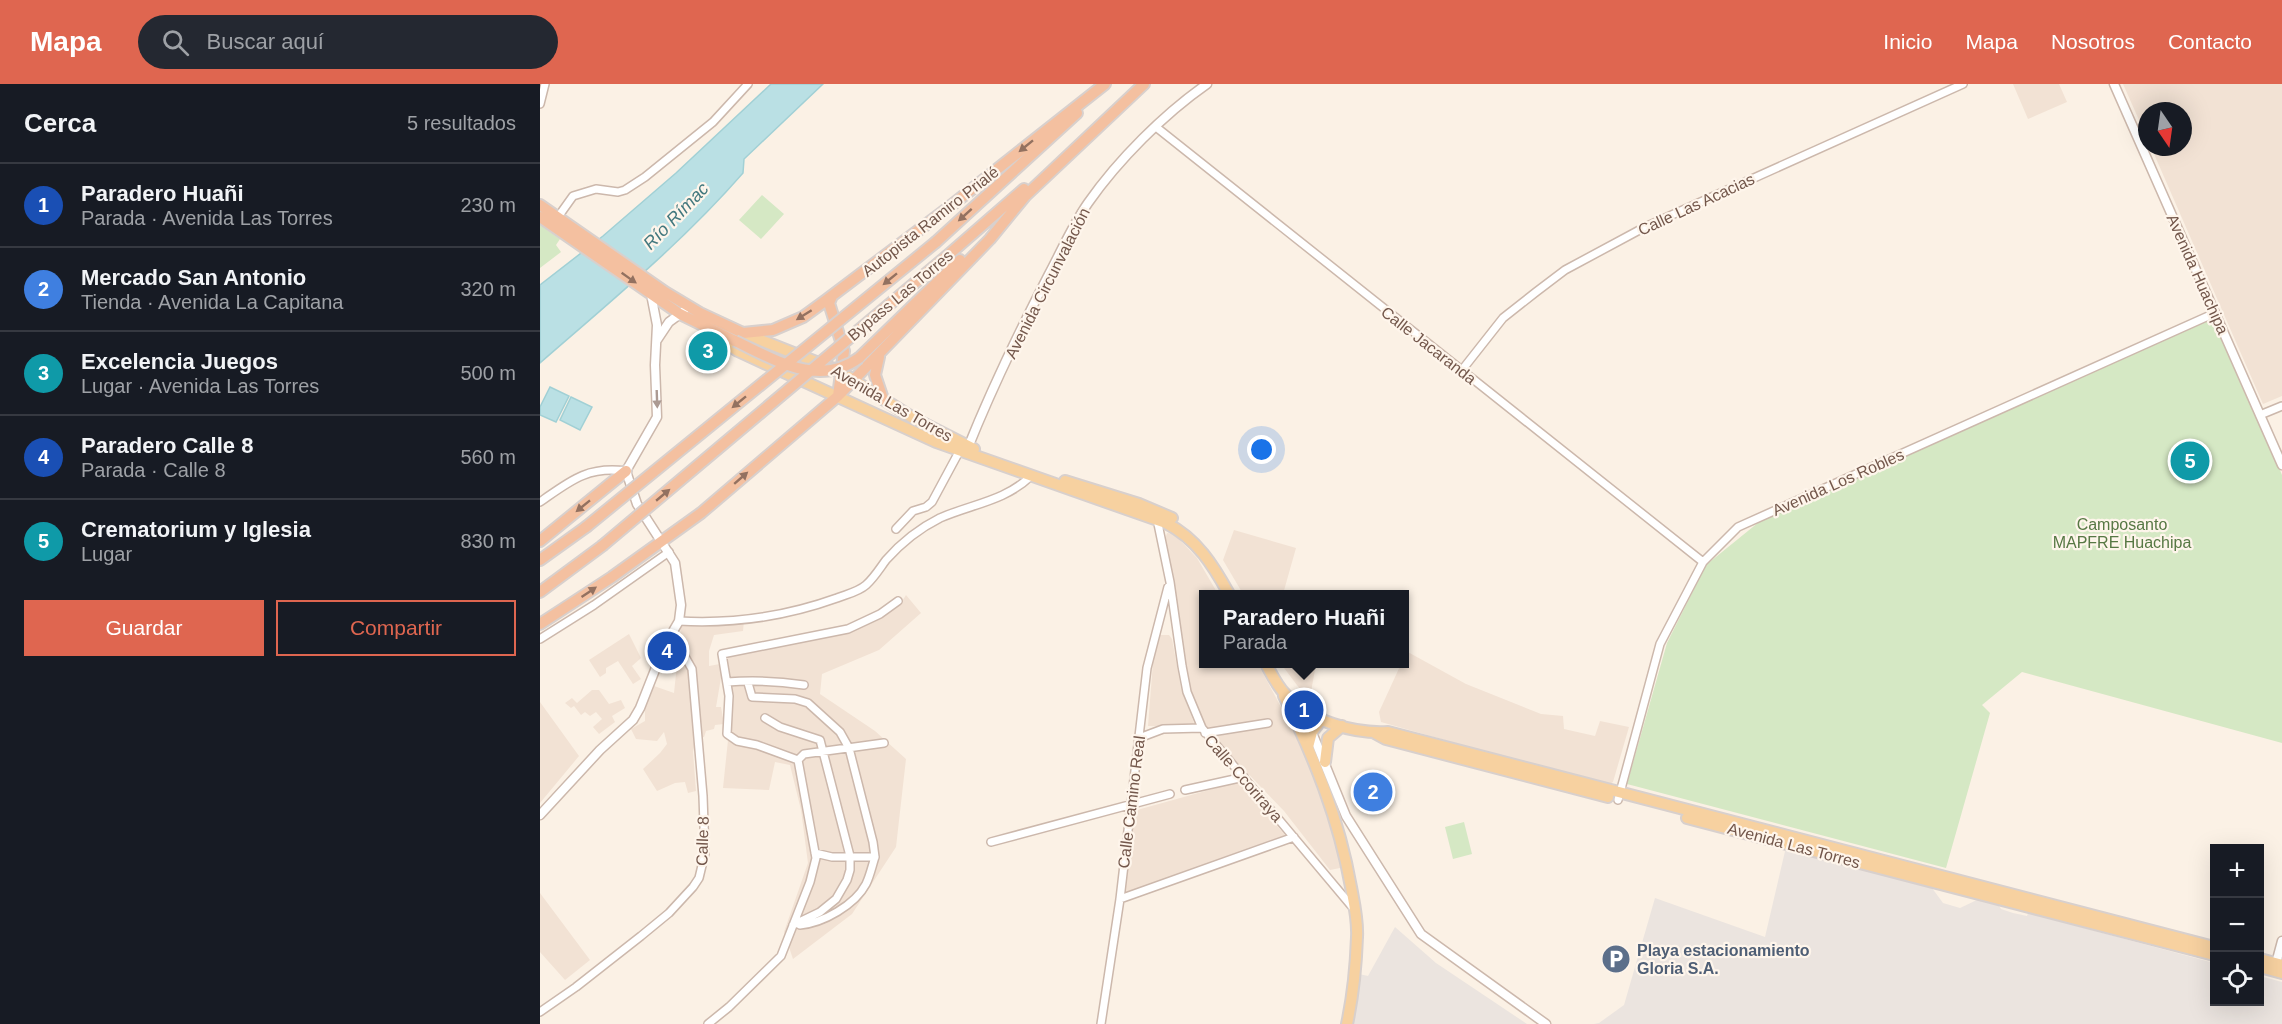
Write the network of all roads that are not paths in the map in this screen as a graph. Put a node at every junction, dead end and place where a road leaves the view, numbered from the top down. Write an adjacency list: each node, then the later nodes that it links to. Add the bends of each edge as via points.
1 (545, 84): 8 (street)
2 (747, 84): 14 (street, via 713,122 645,177 626,190 596,189 573,196)
3 (1143, 84): 9 (highway)
4 (1207, 84): 10 (street, Avenida Circunvalación)
5 (1963, 84): 25 (street, Calle Las Acacias, via 1598,251 1565,270 1503,318)
6 (2114, 84): 19 (street, Avenida Huachipa)
7 (1102, 86): 17 (highway, Autopista Ramiro Prialé, one-way to 17); 42 (highway, Bypass Las Torres, one-way to 42, bridge, via 1067,124 936,242 586,527)
8 (540, 104)
9 (1117, 108): 11 (highway); 47 (highway, Bypass Las Torres, one-way to 9, bridge, via 602,546 948,256)
10 (1156, 127): 25 (street, Calle Jacaranda); 32 (street, Avenida Circunvalación, via 1111,174 1082,213)
11 (1026, 195): 22 (highway, bridge, via 859,358 838,369 808,371 786,364); 24 (highway)
12 (540, 205): 14 (highway, Avenida Las Torres)
13 (540, 217): 15 (highway, Avenida Las Torres)
14 (558, 217): 15 (highway, Avenida Las Torres)
15 (579, 238): 16 (highway, Avenida Las Torres)
16 (650, 290): 18 (highway, Avenida Las Torres); 20 (highway, Avenida Las Torres); 23 (street)
17 (832, 296): 22 (highway, Autopista Ramiro Prialé, one-way to 22, via 788,325); 26 (highway, via 830,306 844,351)
18 (690, 308): 20 (street); 22 (highway, Avenida Las Torres)
19 (2215, 313): 31 (street, Avenida Huachipa); 43 (street, Avenida Los Robles, via 1738,527)
20 (680, 314): 21 (highway, Avenida Las Torres); 23 (street, via 669,322)
21 (713, 331): 22 (highway); 28 (main road, Avenida Las Torres, via 738,351)
22 (739, 337): 26 (main road, Avenida Las Torres)
23 (657, 341): 34 (street, one-way to 34, via 657,417)
24 (880, 353): 27 (highway); 29 (highway, via 875,375)
25 (1462, 370): 43 (street, Calle Jacaranda)
26 (841, 372): 27 (main road, Avenida Las Torres); 28 (highway)
27 (854, 380): 28 (highway); 29 (main road, Avenida Las Torres)
28 (838, 396): 32 (main road, Avenida Las Torres, via 936,442); 39 (highway, one-way to 28, via 701,513)
29 (883, 399): 32 (main road, Avenida Las Torres)
30 (2282, 406): 31 (street)
31 (2260, 415): 33 (street, Avenida Huachipa)
32 (965, 450): 35 (main road, Avenida Las Torres); 38 (street, via 932,502 913,511); 46 (main road, Avenida Las Torres, via 1096,489 1168,516 1209,549)
33 (2282, 465)
34 (626, 471): 36 (street, via 604,469 584,473); 39 (street, via 637,504); 40 (highway, one-way to 40)
35 (1030, 476): 37 (main road, Avenida Las Torres); 49 (street, via 1004,495 940,519 914,534 857,591 771,616)
36 (540, 502)
37 (1157, 518): 44 (street, Calle Ccoriraya); 45 (main road, Avenida Las Torres, via 1199,547)
38 (896, 530)
39 (662, 540): 41 (street); 50 (highway, one-way to 39)
40 (540, 541)
41 (669, 552): 49 (street, via 678,580); 51 (street)
42 (540, 560)
43 (1703, 562): 76 (street, Avenida Los Robles, via 1660,644)
44 (1170, 582): 64 (street, Calle Ccoriraya, via 1185,683); 66 (street, Calle Camino Real, via 1146,668)
45 (1227, 590)
46 (1235, 590)
47 (540, 592)
48 (898, 601): 55 (street, via 849,629 723,652)
49 (679, 621): 52 (street)
50 (540, 624)
51 (540, 639)
52 (664, 647): 78 (street, via 633,720); 92 (street, Calle 8, via 684,655 692,669 703,796 703,868 693,887 669,913)
53 (1269, 668): 58 (main road, Avenida Las Torres)
54 (1277, 668): 59 (main road)
55 (727, 682): 56 (street); 71 (street, via 727,734)
56 (748, 683): 57 (street); 69 (street, via 752,697 808,703 840,732)
57 (804, 685)
58 (1278, 685): 59 (main road, Avenida Las Torres); 68 (main road)
59 (1297, 705): 61 (main road, Avenida Las Torres); 65 (street)
60 (765, 718): 70 (street, via 780,727 815,737)
61 (1322, 719): 63 (main road, Avenida Las Torres); 65 (main road)
62 (1268, 723): 64 (street)
63 (1342, 726): 72 (main road, via 1328,738); 76 (main road, Avenida Las Torres)
64 (1203, 730): 66 (street, via 1162,729); 73 (street, Calle Ccoriraya)
65 (1312, 732): 68 (main road); 72 (street)
66 (1139, 738): 77 (street, Calle Camino Real)
67 (884, 743): 69 (street)
68 (1308, 747): 85 (main road, via 1331,804)
69 (849, 748): 70 (street); 83 (street)
70 (824, 752): 71 (street, via 804,754); 82 (street)
71 (798, 760): 81 (street)
72 (1325, 762): 96 (street, via 1346,816 1421,934)
73 (1244, 777): 74 (street); 79 (street, Calle Ccoriraya)
74 (1185, 790)
75 (1170, 794): 77 (street)
76 (1619, 796): 88 (main road, Avenida Las Torres); 89 (main road, Avenida Las Torres)
77 (1131, 804): 80 (street); 84 (street, Calle Camino Real)
78 (540, 815)
79 (1294, 837): 84 (street); 85 (street, Calle Ccoriraya)
80 (991, 842)
81 (815, 854): 82 (street); 86 (street, via 810,882)
82 (850, 856): 83 (street); 86 (street, via 847,880 836,899)
83 (875, 857): 86 (street, via 865,885 849,903 814,923)
84 (1120, 899): 94 (street, Calle Camino Real)
85 (1355, 911): 95 (main road, via 1357,936)
86 (793, 925): 93 (street, via 781,956)
87 (2282, 941): 91 (street)
88 (2210, 946)
89 (2210, 954)
90 (2264, 961): 91 (main road)
91 (2278, 968)
92 (540, 1012)
93 (708, 1024)
94 (1101, 1024)
95 (1347, 1024)
96 (1546, 1024)

